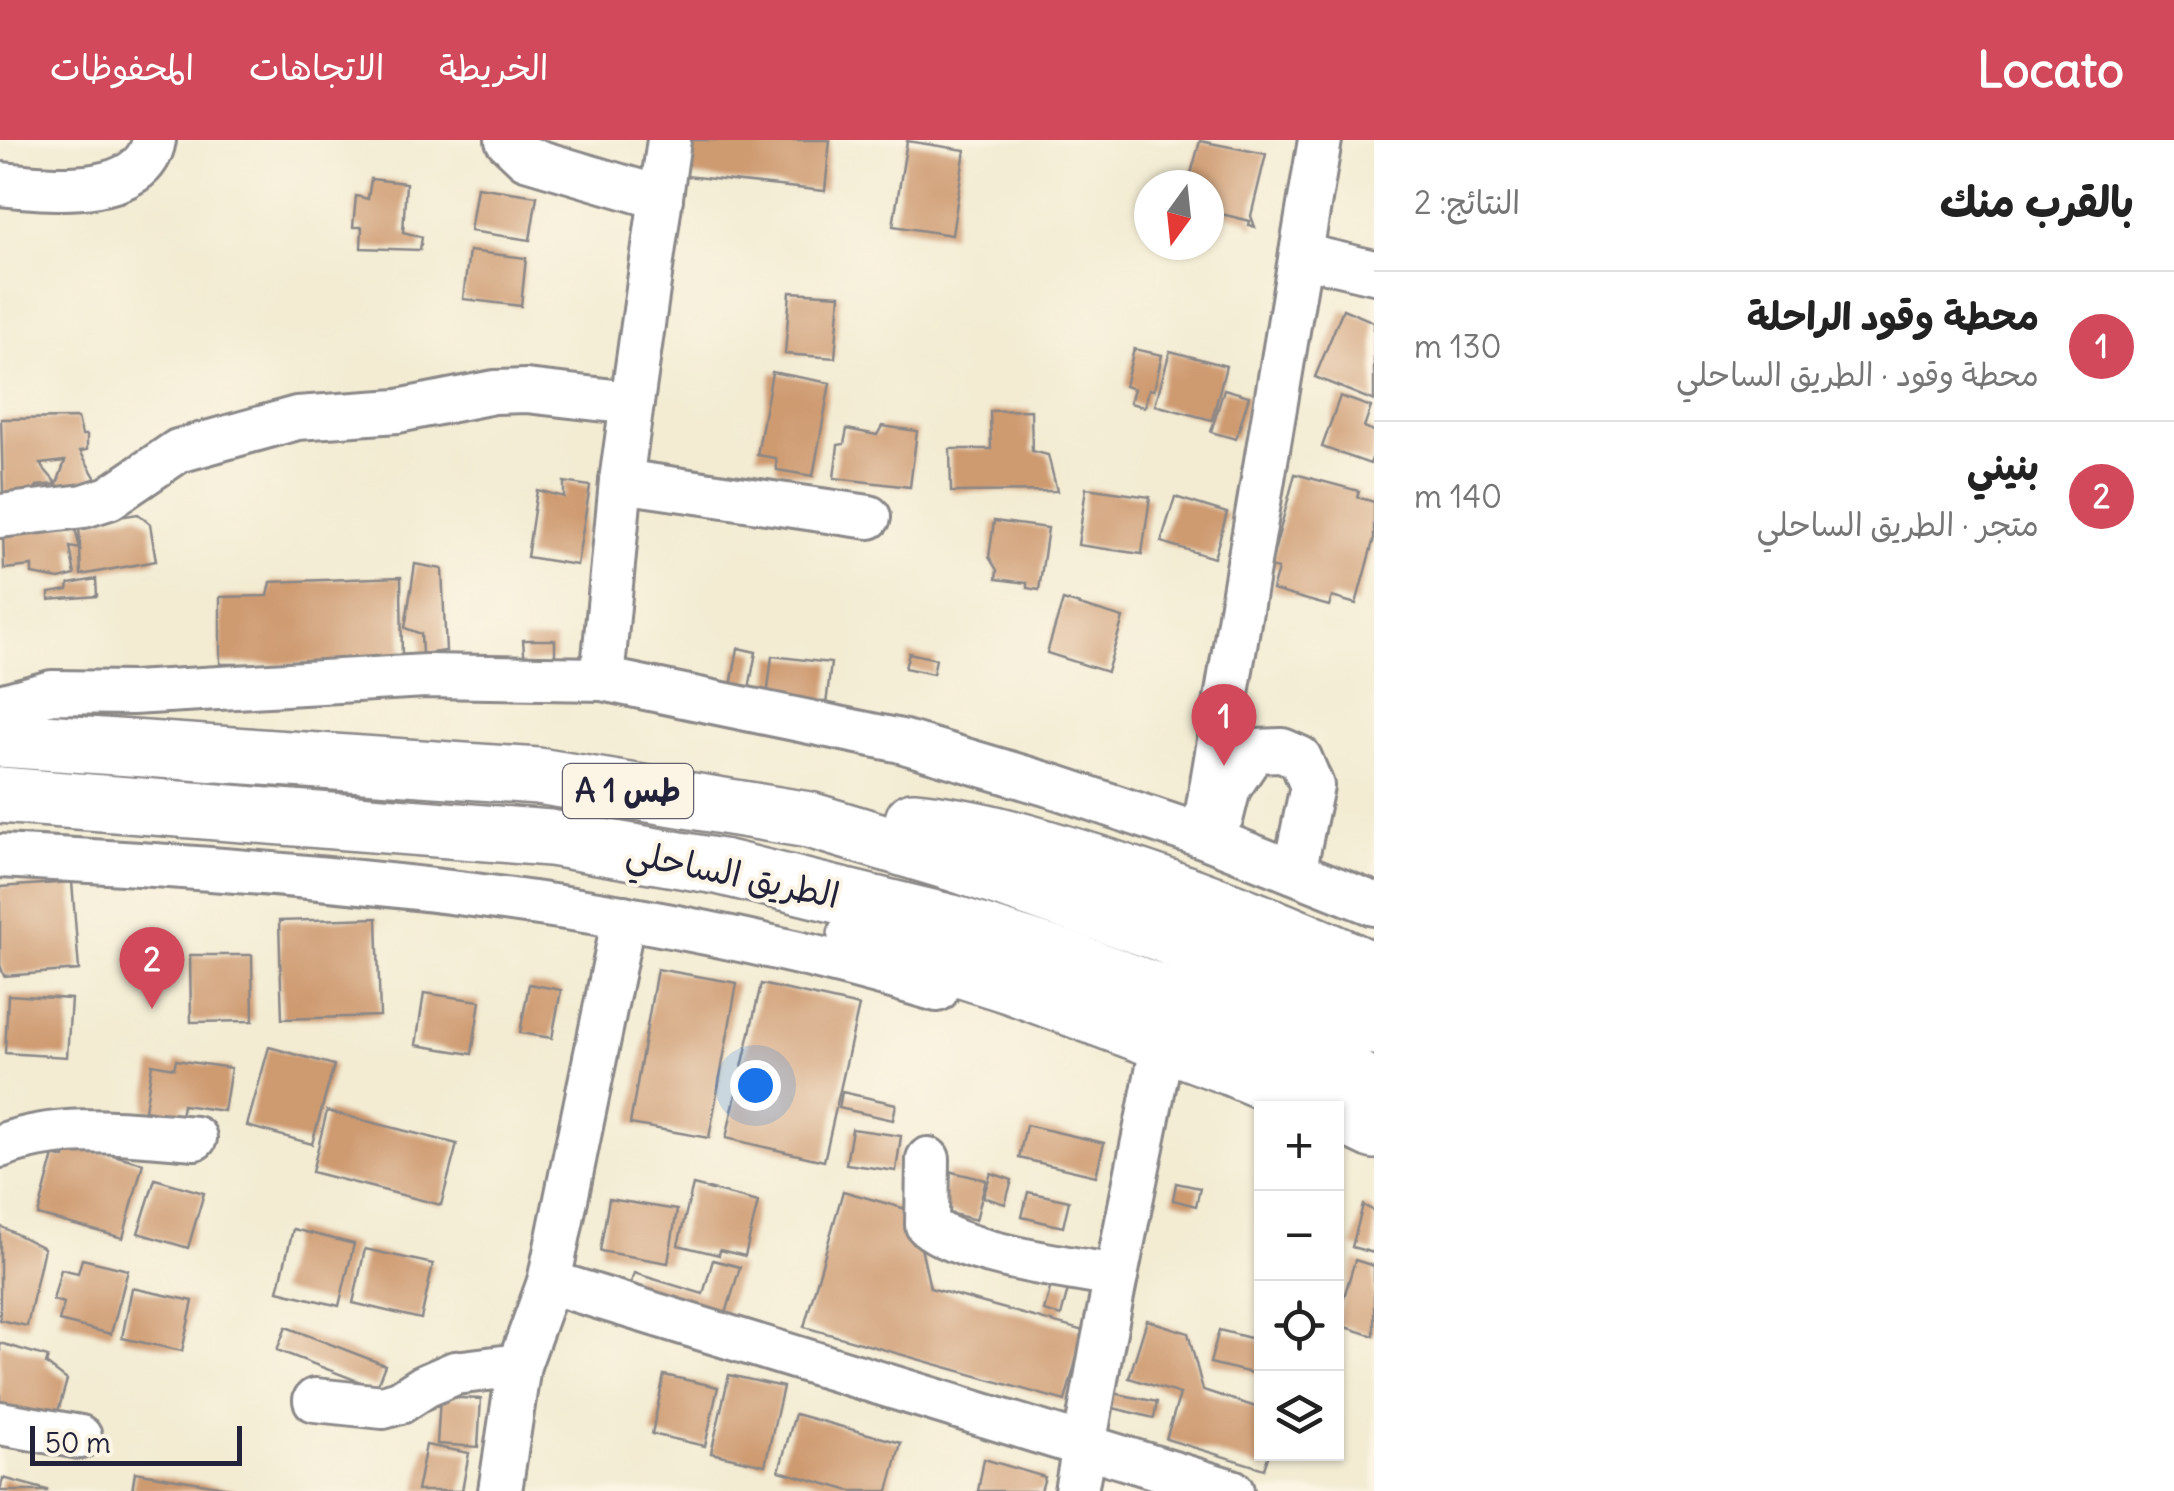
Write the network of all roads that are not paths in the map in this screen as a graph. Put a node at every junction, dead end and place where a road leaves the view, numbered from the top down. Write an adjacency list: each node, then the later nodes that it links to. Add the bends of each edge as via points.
1 (154, 140): 5 (street, via 152,152 127,177 78,188)
2 (507, 140): 6 (street, via 526,158)
3 (669, 140): 6 (street)
4 (1320, 140): 7 (street)
5 (0, 184)
6 (661, 198): 9 (street)
7 (1301, 255): 8 (street); 21 (street)
8 (1374, 272)
9 (632, 403): 10 (street); 11 (street, via 494,392 398,412 296,418 178,450 109,498)
10 (622, 481): 12 (street); 14 (street)
11 (0, 516)
12 (868, 517)
13 (0, 674): 15 (street)
14 (602, 679): 15 (street, via 426,676); 21 (street, via 900,742)
15 (52, 692): 16 (street)
16 (0, 706)
17 (0, 738): 19 (highway, الطريق الساحلي / A 1 طس, via 538,776)
18 (0, 796): 20 (highway, الطريق الساحلي / A 1 طس)
19 (809, 820): 26 (highway, via 877,816 935,822 1043,846 1210,901); 27 (highway, الطريق الساحلي / A 1 طس, via 1162,934)
20 (550, 838): 27 (highway, الطريق الساحلي / A 1 طس, via 722,867); 29 (highway, via 634,880 912,951)
21 (1210, 838): 23 (street); 23 (street, via 1229,788 1254,751 1282,750 1300,758 1312,786)
22 (0, 856): 25 (street, via 415,885)
23 (1294, 872): 24 (street)
24 (1374, 904)
25 (624, 917): 29 (street, via 888,975); 38 (street)
26 (1374, 971)
27 (1223, 988): 28 (highway, الطريق الساحلي / A 1 طس); 30 (highway, الطريق الساحلي / A 1 طس)
28 (1374, 1027)
29 (1160, 1051): 31 (highway); 37 (street)
30 (1374, 1088)
31 (1307, 1101)
32 (1344, 1117): 33 (highway)
33 (1374, 1131)
34 (196, 1138): 35 (street, via 84,1130)
35 (0, 1146)
36 (928, 1160): 37 (street, via 928,1225 942,1238)
37 (1116, 1276): 43 (street)
38 (549, 1282): 39 (street); 43 (street)
39 (519, 1366): 40 (street, via 455,1373 384,1407); 44 (street)
40 (315, 1400)
41 (0, 1423): 42 (street)
42 (80, 1437)
43 (1086, 1445): 45 (street); 46 (street)
44 (500, 1491)
45 (1076, 1491)
46 (1232, 1491)

